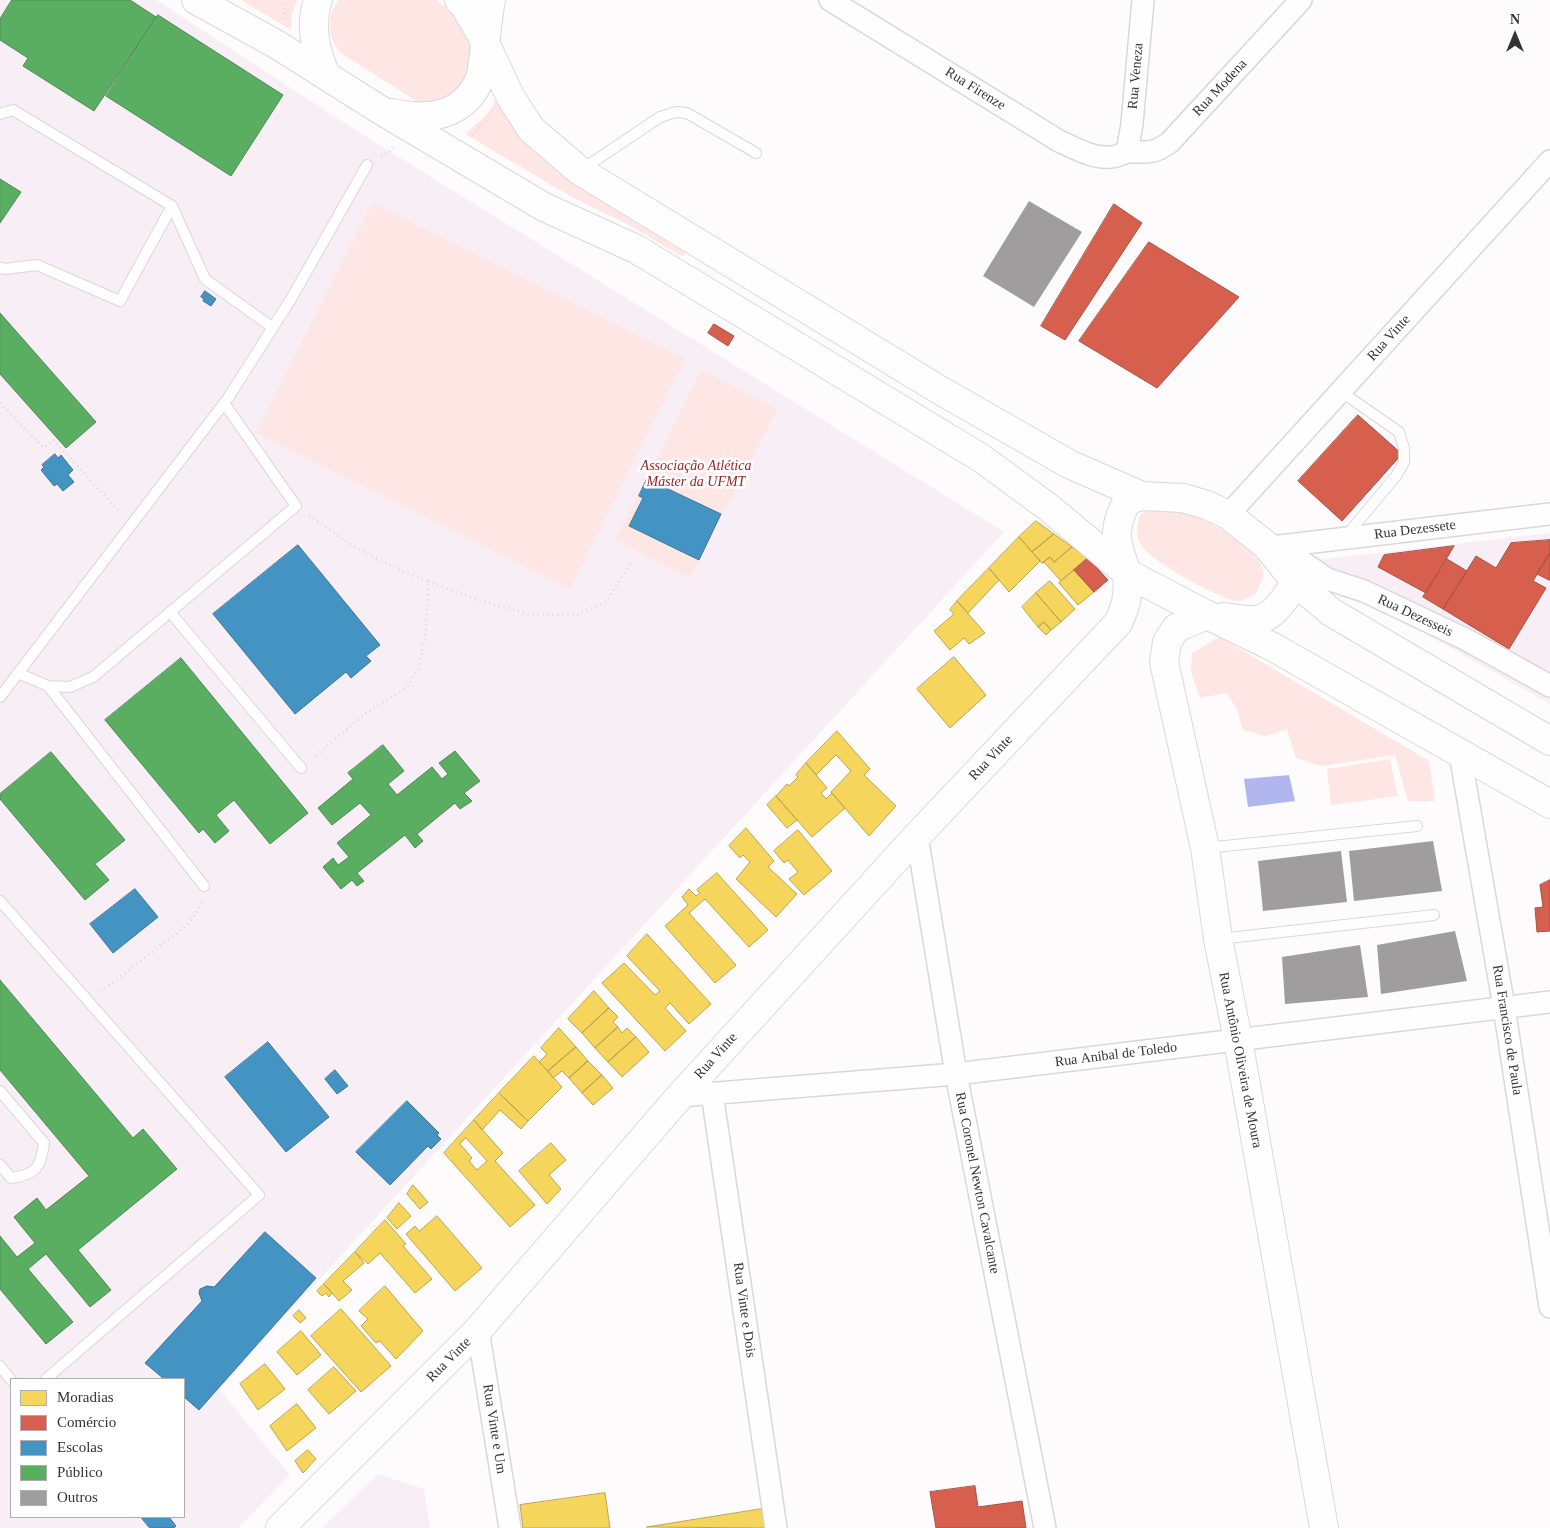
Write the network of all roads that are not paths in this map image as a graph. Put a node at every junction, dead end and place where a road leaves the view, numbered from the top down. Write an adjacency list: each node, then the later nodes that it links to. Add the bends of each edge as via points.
1 (196, 0): 9 (main road)
2 (318, 0): 9 (main road, via 314,32)
3 (460, 0): 8 (main road)
4 (492, 0): 8 (main road)
5 (1143, 0): 12 (street, Rua Veneza)
6 (1301, 0): 12 (street, Rua Modena, via 1170,142 1160,150 1148,153)
7 (834, 1): 12 (street, Rua Firenze, via 1059,141 1093,155 1111,157)
8 (485, 45): 10 (main road, via 480,80 469,97 454,108 424,118); 16 (main road, via 510,96 531,129)
9 (325, 73): 10 (main road)
10 (382, 111): 27 (main road, via 544,207 636,249 980,458 1048,507)
11 (0, 114): 17 (lane, via 13,110)
12 (1127, 152)
13 (756, 153): 16 (lane, via 687,114 676,112 660,117)
14 (1550, 161): 20 (street, Rua Vinte)
15 (367, 165): 19 (lane)
16 (580, 171): 22 (main road, via 938,389 1069,464)
17 (172, 206): 18 (lane, via 120,301 37,265); 19 (lane, via 205,278)
18 (0, 268)
19 (273, 328): 21 (lane)
20 (1340, 391): 24 (street, Rua Vinte); 25 (lane, via 1399,432 1404,448 1404,462 1396,476)
21 (224, 403): 29 (lane, via 296,506); 31 (lane)
22 (1142, 496): 24 (main road, via 1183,498); 27 (main road, Rua Vinte, via 1128,500 1117,528 1118,546)
23 (1550, 514): 25 (street, Rua Dezessete)
24 (1228, 515): 26 (main road)
25 (1344, 539): 26 (street, Rua Dezessete)
26 (1273, 546): 28 (main road); 33 (street, Rua Dezesseis, via 1327,579 1364,591 1467,640)
27 (1127, 573): 30 (main road); 40 (main road, Rua Vinte, via 1129,592 1118,623)
28 (1296, 582): 30 (main road, via 1283,603 1270,614 1254,620); 35 (main road, via 1331,612)
29 (170, 612): 32 (lane, via 92,678 70,687); 37 (lane)
30 (1207, 615): 36 (main road, via 1271,646); 41 (main road, Rua Antônio Oliveira de Moura, via 1176,628 1167,642 1164,662)
31 (18, 672): 32 (lane); 34 (lane)
32 (48, 686): 42 (lane)
33 (1550, 686)
34 (0, 697)
35 (1550, 741)
36 (1460, 754): 38 (main road); 47 (street, Rua Francisco de Paula)
37 (300, 768)
38 (1550, 804)
39 (1417, 826): 41 (lane)
40 (917, 836): 49 (street, Rua Coronel Newton Cavalcante); 52 (main road, Rua Vinte)
41 (1205, 848): 45 (main road, Rua Antônio Oliveira de Moura)
42 (204, 886)
43 (0, 901): 57 (lane, via 259,1195)
44 (1434, 915): 45 (lane)
45 (1218, 939): 48 (main road, Rua Antônio Oliveira de Moura)
46 (1550, 1002): 47 (street, Rua Anibal de Toledo)
47 (1504, 1007): 48 (street, Rua Anibal de Toledo); 54 (street, Rua Francisco de Paula)
48 (1238, 1040): 49 (street, Rua Anibal de Toledo); 63 (main road, Rua Antônio Oliveira de Moura)
49 (956, 1074): 51 (street, Rua Anibal de Toledo); 62 (street, Rua Coronel Newton Cavalcante)
50 (0, 1090): 53 (lane, via 44,1143 42,1161 27,1176 11,1178)
51 (712, 1093): 52 (street, Rua Anibal de Toledo); 61 (street, Rua Vinte e Dois)
52 (680, 1096): 55 (main road, Rua Vinte)
53 (0, 1165)
54 (1550, 1307)
55 (478, 1330): 59 (main road, Rua Vinte); 60 (street, Rua Vinte e Um)
56 (0, 1366): 58 (lane)
57 (47, 1378)
58 (10, 1379)
59 (280, 1528)
60 (510, 1528)
61 (776, 1528)
62 (1044, 1528)
63 (1324, 1528)

